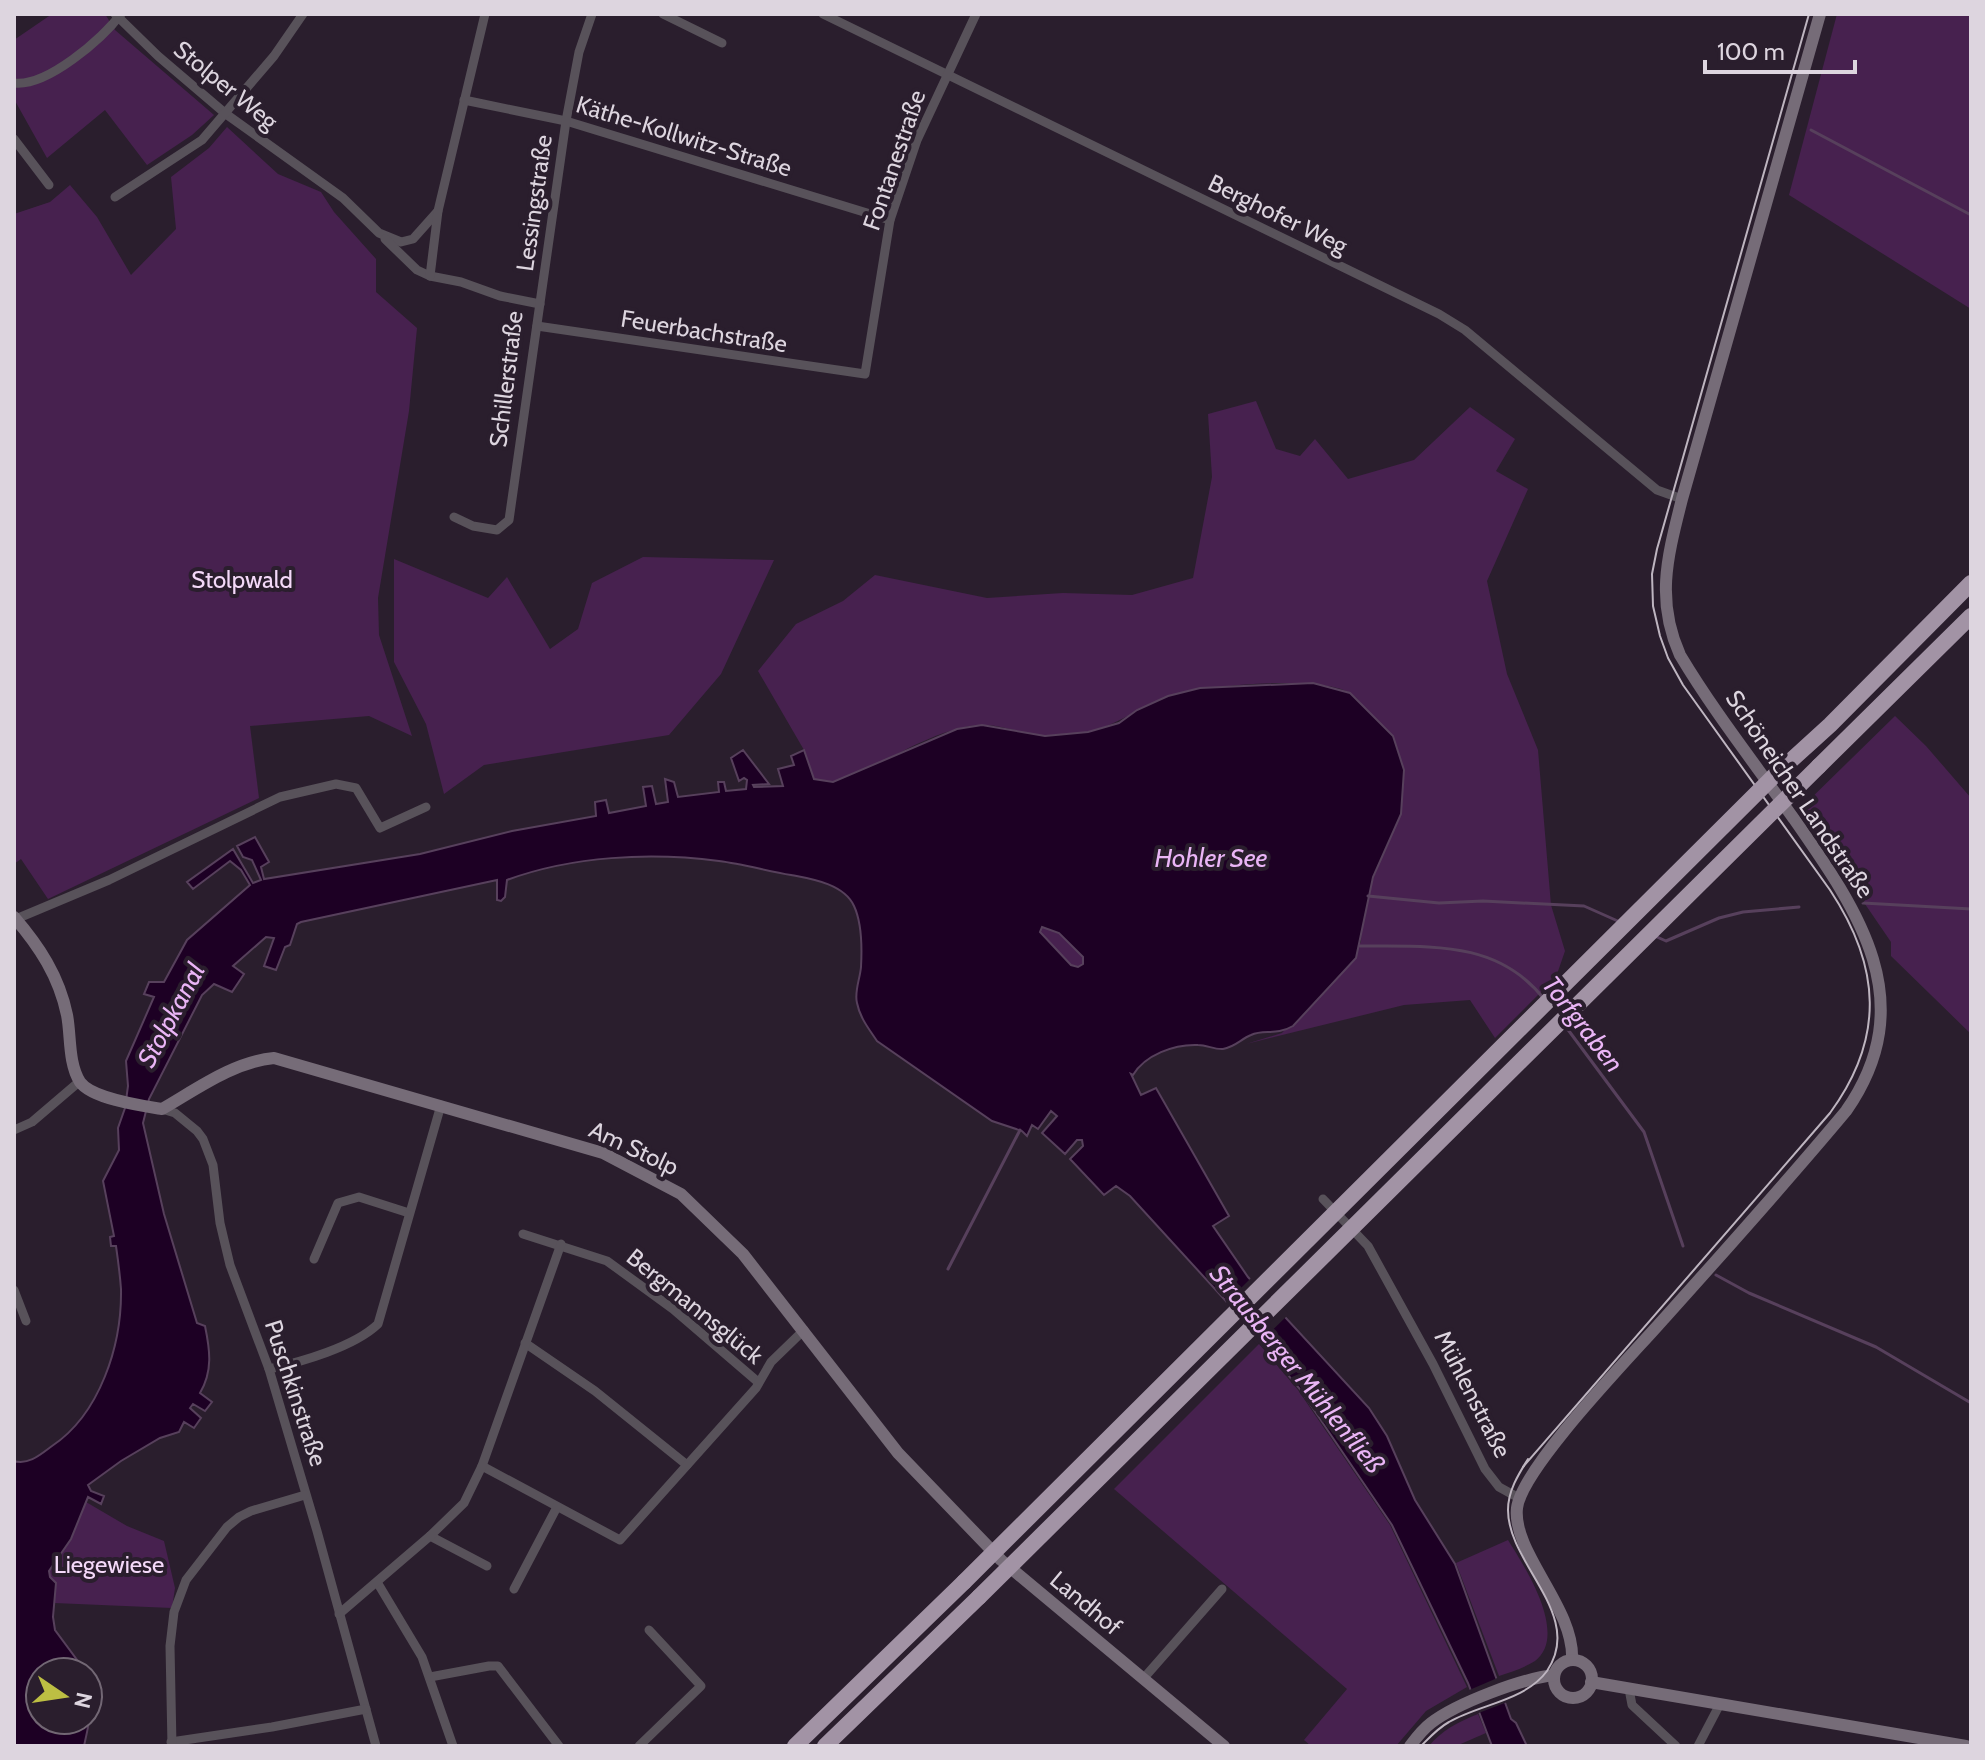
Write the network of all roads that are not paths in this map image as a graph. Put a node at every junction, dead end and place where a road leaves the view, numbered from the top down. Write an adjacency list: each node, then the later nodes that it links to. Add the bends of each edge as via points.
1 (303, 14): 13 (street)
2 (485, 14): 12 (street)
3 (592, 14): 14 (street, Lessingstraße)
4 (663, 14): 9 (street)
5 (823, 14): 10 (street, Berghofer Weg)
6 (976, 14): 10 (street, Fontanestraße)
7 (1820, 14): 25 (main road, Schöneicher Landstraße)
8 (118, 15): 11 (street, via 85,50 46,75); 13 (street, Stolper Weg)
9 (722, 43)
10 (946, 74): 19 (street, Fontanestraße); 25 (street, Berghofer Weg, via 1439,314 1657,490)
11 (14, 83)
12 (464, 100): 14 (street, Käthe-Kollwitz-Straße); 18 (street)
13 (226, 114): 17 (street, via 202,140); 20 (street, Stolper Weg, via 343,198)
14 (566, 121): 19 (street, Käthe-Kollwitz-Straße); 22 (street, Lessingstraße)
15 (14, 139): 16 (street)
16 (49, 185)
17 (115, 197)
18 (438, 211): 20 (street, via 413,239 401,242); 21 (street)
19 (890, 220): 24 (street, Fontanestraße)
20 (379, 233): 21 (street, Stolper Weg)
21 (430, 276): 22 (street, Schillerstraße)
22 (540, 304): 23 (street, Schillerstraße)
23 (537, 326): 24 (street, Feuerbachstraße); 26 (street, Schillerstraße, via 509,520 497,530)
24 (865, 374)
25 (1682, 499): 49 (main road, Schöneicher Landstraße, via 1665,577 1667,615 1676,646 1854,910 1876,967 1878,1032 1865,1079 1846,1111 1536,1467)
26 (454, 517)
27 (1971, 583): 72 (highway, bridge)
28 (1971, 616): 73 (highway, bridge)
29 (426, 807): 30 (street, via 380,828 356,788 336,784 280,797 109,880)
30 (15, 918): 31 (main road, via 60,987)
31 (80, 1081): 33 (main road, via 112,1099); 34 (street, via 32,1122)
32 (441, 1105): 33 (main road, Am Stolp, via 274,1058 230,1071); 36 (street); 42 (main road, Am Stolp, via 603,1153 681,1194 743,1254)
33 (158, 1108): 44 (street, Puschkinstraße, via 175,1113 203,1139 213,1165 230,1265)
34 (14, 1130)
35 (1323, 1199): 49 (street, Mühlenstraße, via 1368,1246 1485,1469 1499,1487)
36 (409, 1213): 39 (street, via 359,1197 338,1203); 44 (street, via 378,1324 310,1360)
37 (523, 1234): 38 (street, Bergmannsglück)
38 (561, 1244): 43 (street); 45 (street, Bergmannsglück, via 607,1261)
39 (314, 1259)
40 (14, 1290): 41 (street)
41 (26, 1321)
42 (804, 1330): 45 (street, Bergmannsglück); 52 (main road, Am Stolp, via 898,1453)
43 (525, 1343): 46 (street); 47 (street)
44 (269, 1369): 48 (street, Puschkinstraße)
45 (758, 1382): 46 (street, Bergmannsglück)
46 (687, 1465): 50 (street, Bergmannsglück, via 620,1540)
47 (482, 1466): 50 (street, Bergmannsglück); 51 (street, via 464,1503)
48 (305, 1495): 57 (street, Puschkinstraße); 67 (street, via 239,1517 186,1580 174,1612 170,1646)
49 (1519, 1498): 59 (main road, via 1519,1531 1560,1611)
50 (557, 1507): 55 (street)
51 (430, 1536): 53 (street); 54 (street)
52 (1001, 1560): 62 (main road, Landhof)
53 (487, 1566)
54 (377, 1582): 57 (street); 61 (street)
55 (514, 1589)
56 (1222, 1589): 62 (street)
57 (339, 1614): 66 (street, Puschkinstraße)
58 (649, 1630): 71 (street, via 701,1686)
59 (1572, 1660): 60 (main road, via 1560,1664); 63 (main road, via 1587,1666)
60 (1554, 1675): 63 (main road, via 1559,1692 1569,1697 1586,1692); 75 (main road, via 1523,1681 1456,1708 1429,1724)
61 (430, 1677): 69 (street); 70 (street, via 498,1666)
62 (1143, 1679): 74 (main road, Landhof)
63 (1591, 1682): 64 (main road)
64 (1629, 1689): 65 (main road); 76 (street, via 1632,1705)
65 (1720, 1704): 77 (street); 78 (main road)
66 (366, 1709): 67 (street); 68 (street, Puschkinstraße)
67 (172, 1744)
68 (376, 1746)
69 (453, 1746)
70 (559, 1746)
71 (639, 1746)
72 (795, 1746)
73 (825, 1746)
74 (1224, 1746)
75 (1410, 1746)
76 (1676, 1746)
77 (1698, 1746)
78 (1966, 1746)

